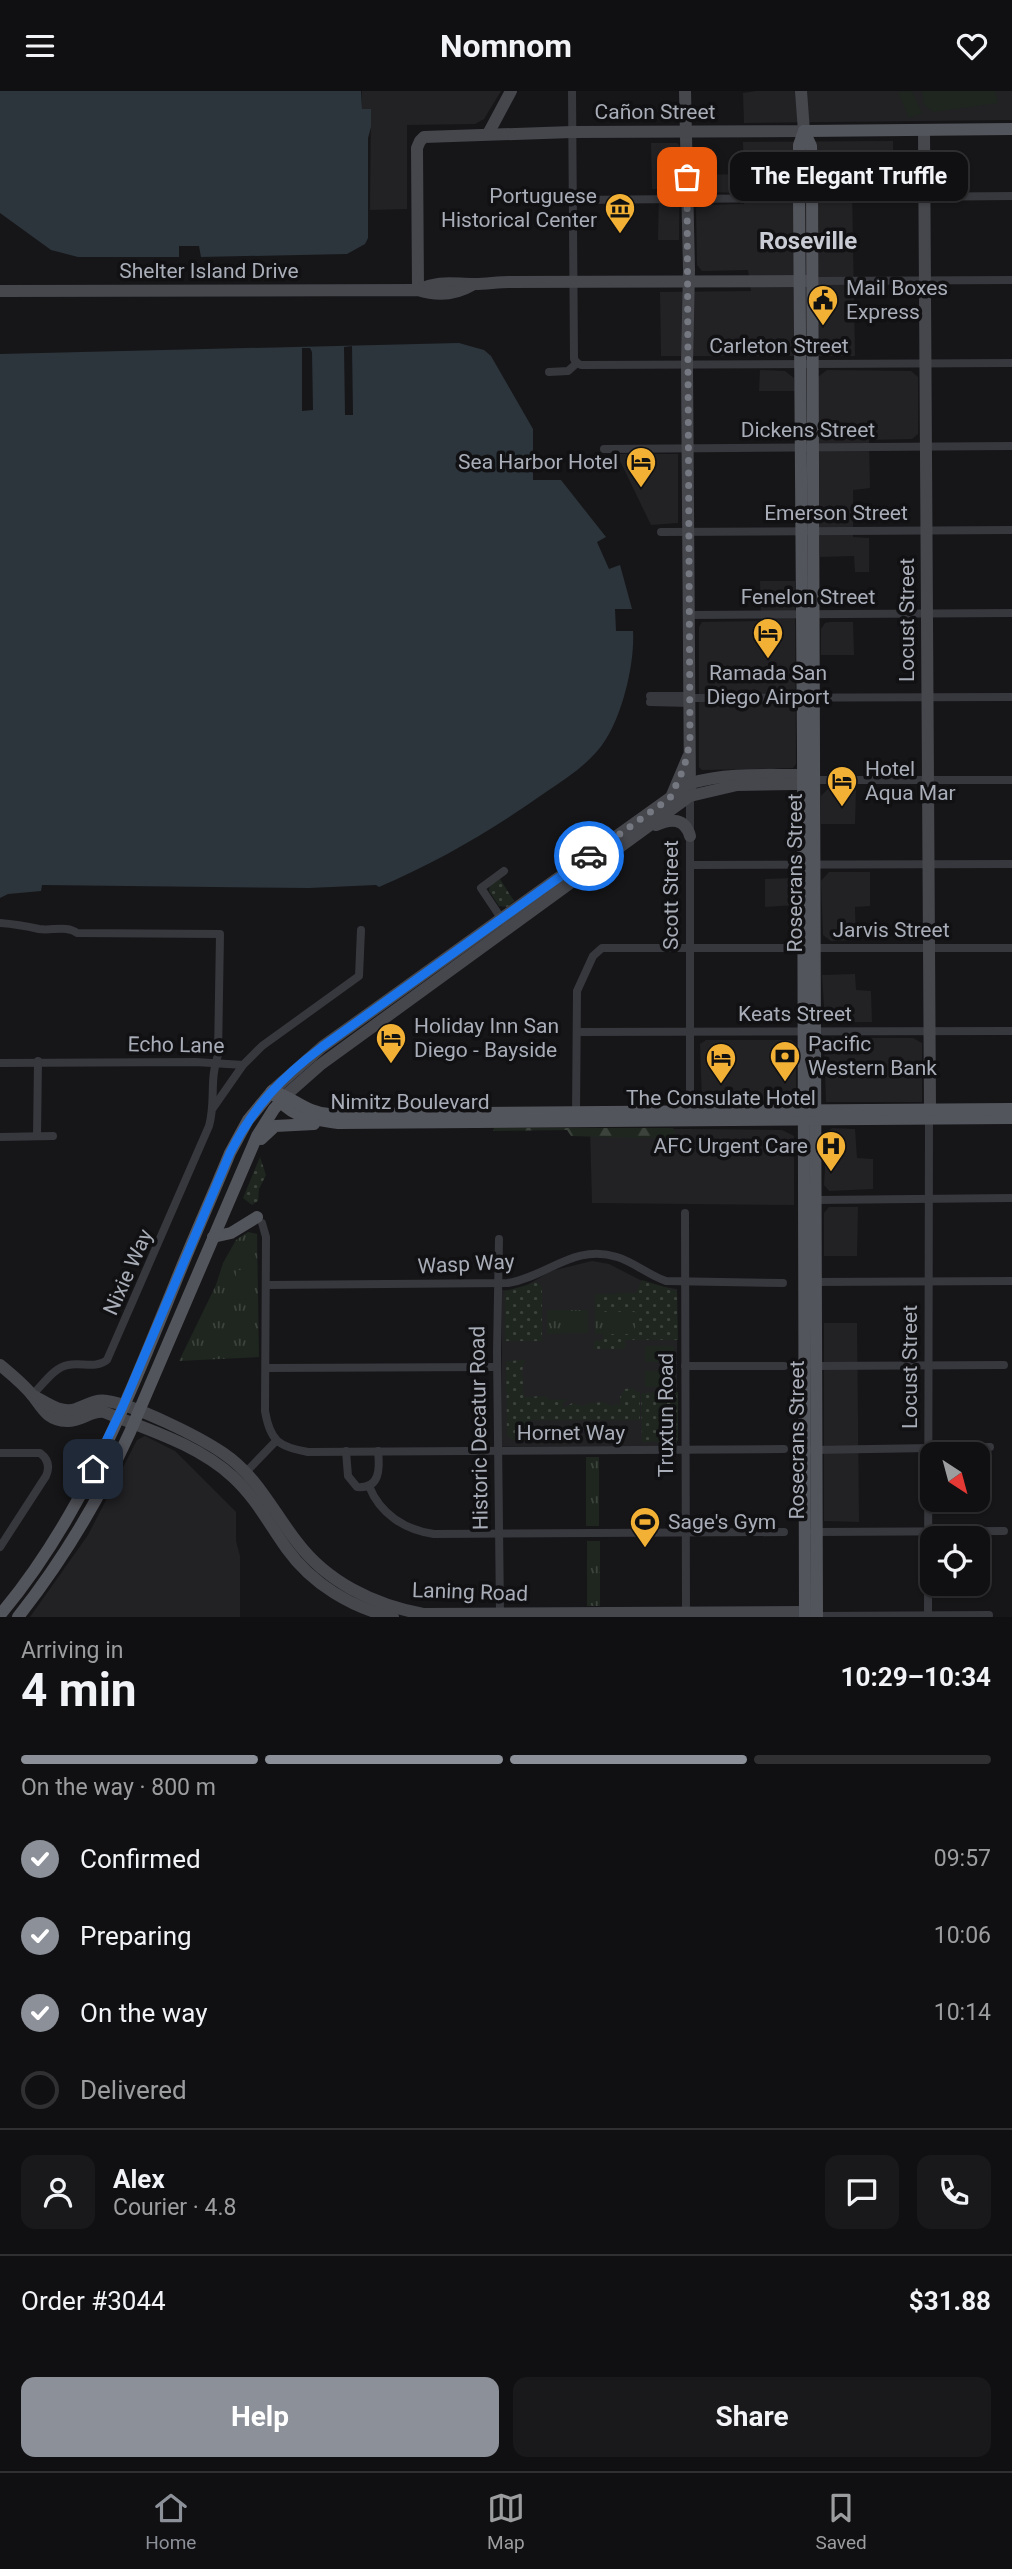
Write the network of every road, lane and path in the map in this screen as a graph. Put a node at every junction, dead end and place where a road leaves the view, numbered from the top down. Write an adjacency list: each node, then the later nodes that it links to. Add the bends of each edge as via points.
1 (511, 91): 10 (street)
2 (572, 91): 8 (street)
3 (685, 91): 9 (street, Scott Street)
4 (801, 91): 7 (street, Rosecrans Street)
5 (1012, 129): 6 (main road)
6 (924, 130): 7 (main road, Cañon Street); 14 (street, Locust Street)
7 (804, 131): 9 (street, Cañon Street); 13 (main road, Rosecrans Street, via 799,145)
8 (572, 132): 9 (street, Cañon Street); 10 (street, Cañon Street); 15 (street)
9 (687, 132): 12 (street, Scott Street)
10 (488, 134): 21 (street, Cañon Street, via 429,136 419,142)
11 (1012, 196): 14 (street)
12 (688, 197): 13 (street); 15 (street); 19 (street, Scott Street)
13 (805, 197): 14 (street); 20 (main road, Rosecrans Street)
14 (925, 197): 16 (street, Locust Street)
15 (572, 200): 18 (street)
16 (925, 280): 17 (street); 20 (street); 27 (street, Locust Street)
17 (1012, 280)
18 (573, 281): 19 (street, Shelter Island Drive); 21 (street, Shelter Island Drive, via 435,283); 23 (street)
19 (688, 281): 20 (street, Shelter Island Drive); 25 (street, Scott Street)
20 (806, 281): 26 (main road, Rosecrans Street)
21 (418, 290): 22 (street, Shelter Island Drive)
22 (0, 291)
23 (577, 363): 25 (street, Carleton Street); 28 (street, Carleton Street, via 568,371)
24 (1012, 363): 27 (street, Carleton Street)
25 (687, 364): 26 (street, Carleton Street); 30 (street, Scott Street)
26 (806, 364): 27 (street, Carleton Street); 31 (main road, Rosecrans Street)
27 (926, 364): 32 (street, Locust Street)
28 (549, 372)
29 (1012, 446): 32 (street, Dickens Street)
30 (688, 447): 31 (street, Dickens Street); 33 (street, Dickens Street); 35 (street, Scott Street)
31 (806, 447): 32 (street, Dickens Street); 36 (main road, Rosecrans Street)
32 (926, 447): 37 (street, Locust Street)
33 (604, 449)
34 (1012, 530): 37 (street, Emerson Street)
35 (689, 531): 36 (street, Emerson Street); 38 (street, Emerson Street); 42 (street, Scott Street)
36 (807, 531): 37 (street, Emerson Street); 40 (main road, Rosecrans Street)
37 (925, 531): 41 (street, Locust Street)
38 (661, 532)
39 (1012, 613): 41 (street, Fenelon Street)
40 (807, 614): 41 (street, Fenelon Street); 42 (street, Fenelon Street); 44 (main road, Rosecrans Street)
41 (926, 614): 45 (street, Locust Street)
42 (689, 615): 47 (street, Scott Street)
43 (1012, 697): 45 (street)
44 (807, 698): 45 (street); 47 (street); 49 (main road, Rosecrans Street)
45 (927, 698): 51 (street, Locust Street)
46 (650, 699): 47 (street)
47 (690, 699): 48 (street, Scott Street)
48 (690, 742): 52 (street, Scott Street); 53 (street)
49 (808, 780): 51 (street); 52 (street, via 796,775 715,777); 59 (main road, Rosecrans Street)
50 (1012, 780): 51 (street)
51 (928, 781): 56 (street, Locust Street)
52 (691, 790): 53 (street); 54 (street); 55 (street, Scott Street)
53 (670, 798): 62 (street)
54 (646, 830): 55 (street, via 676,820); 62 (street)
55 (690, 836): 58 (street, Scott Street)
56 (928, 864): 57 (street); 59 (street); 65 (street, Locust Street)
57 (1012, 864)
58 (690, 865): 59 (street); 67 (street, Scott Street)
59 (808, 865): 64 (main road, Rosecrans Street)
60 (505, 871): 62 (street, via 481,888)
61 (0, 923): 75 (street, via 77,933 220,934)
62 (504, 925): 77 (street)
63 (361, 930): 76 (street, Echo Lane, via 359,976 262,1046)
64 (809, 948): 65 (street, Jarvis Street); 67 (street, Jarvis Street); 72 (main road, Rosecrans Street)
65 (928, 948): 66 (street, Jarvis Street); 68 (street, Locust Street)
66 (1012, 948)
67 (690, 949): 70 (street, Jarvis Street, via 602,949 593,956 577,991); 71 (street, Scott Street)
68 (930, 1031): 69 (street, Keats Street); 72 (street, Keats Street); 81 (street, Locust Street)
69 (1012, 1031)
70 (578, 1032): 71 (street, Keats Street); 83 (street)
71 (690, 1032): 72 (street, Keats Street); 79 (street, Scott Street)
72 (809, 1032): 82 (main road, Rosecrans Street)
73 (38, 1061): 74 (street, Echo Lane); 75 (street, Echo Lane); 86 (street)
74 (0, 1063)
75 (215, 1063): 76 (street, Echo Lane); 80 (street)
76 (243, 1065): 80 (street)
77 (279, 1096): 83 (main road, Nimitz Boulevard, via 323,1114); 85 (main road, Nimitz Boulevard, via 292,1112 308,1120); 89 (main road); 113 (main road, via 248,1120 230,1153)
78 (1012, 1109): 81 (main road, Nimitz Boulevard)
79 (690, 1111): 82 (main road, Nimitz Boulevard); 83 (main road, Nimitz Boulevard)
80 (212, 1112): 112 (street, Nixie Way, via 107,1360 67,1365)
81 (930, 1114): 82 (main road, Nimitz Boulevard); 84 (main road, Nimitz Boulevard); 91 (street, Locust Street)
82 (810, 1115): 83 (main road, Nimitz Boulevard); 92 (main road, Rosecrans Street); 98 (main road, Rosecrans Street)
83 (576, 1116): 85 (main road, Nimitz Boulevard)
84 (1012, 1118)
85 (338, 1123): 89 (main road, via 275,1126)
86 (37, 1136): 87 (street); 88 (street)
87 (53, 1136)
88 (0, 1137)
89 (250, 1153): 95 (main road)
90 (1012, 1198): 91 (street)
91 (930, 1199): 92 (street); 97 (street, Locust Street)
92 (816, 1200): 98 (main road, Rosecrans Street)
93 (685, 1213): 100 (street, Truxtun Road)
94 (260, 1220): 95 (main road); 103 (street, via 266,1237)
95 (213, 1237): 114 (main road)
96 (499, 1239): 102 (street, Historic Decatur Road)
97 (929, 1281): 98 (street); 99 (street); 109 (street, Locust Street)
98 (810, 1282): 108 (main road, Rosecrans Street)
99 (1012, 1282)
100 (684, 1283): 101 (street, Wasp Way); 102 (street, Wasp Way, via 666,1281 617,1257 598,1254 576,1255 518,1282); 106 (street, Truxtun Road)
101 (783, 1283)
102 (498, 1284): 103 (street, Wasp Way); 110 (street, Historic Decatur Road)
103 (266, 1285): 111 (street)
104 (0, 1364): 112 (street, Laning Road)
105 (1004, 1365): 109 (street)
106 (685, 1366): 107 (street); 120 (street, Truxtun Road)
107 (784, 1366)
108 (810, 1366): 109 (street); 121 (main road, Rosecrans Street)
109 (931, 1366): 117 (street, Locust Street)
110 (497, 1367): 111 (street); 124 (street, Historic Decatur Road)
111 (267, 1368): 116 (street, via 265,1411)
112 (32, 1395): 113 (street, Laning Road, via 61,1409 113,1402)
113 (120, 1412): 114 (street, Laning Road); 115 (street, Laning Road); 138 (main road, via 58,1537)
114 (139, 1412): 115 (main road); 126 (street, Laning Road, via 204,1441)
115 (133, 1424): 137 (street, Laning Road, via 221,1467 249,1493 288,1551 310,1574 356,1606); 144 (main road, via 77,1533)
116 (276, 1441): 122 (street, Hornet Way, via 308,1452); 126 (street)
117 (930, 1442)
118 (784, 1449): 120 (street, Hornet Way)
119 (920, 1449): 121 (street)
120 (685, 1450): 124 (street, Hornet Way); 133 (street, Truxtun Road)
121 (811, 1450): 132 (main road, Rosecrans Street)
122 (346, 1451): 123 (street, Hornet Way); 127 (street, via 351,1482 357,1487)
123 (378, 1451): 124 (street, Hornet Way); 127 (street, via 378,1476)
124 (498, 1451): 134 (street, Historic Decatur Road)
125 (0, 1453): 135 (street, via 40,1453 47,1461 47,1473)
126 (246, 1472): 137 (street, Laning Road, via 308,1556)
127 (369, 1486): 134 (street, via 391,1517 421,1532)
128 (920, 1531): 132 (street)
129 (990, 1531): 130 (street)
130 (1004, 1531)
131 (785, 1532): 133 (street)
132 (811, 1532): 142 (main road, Rosecrans Street)
133 (686, 1533): 134 (street); 140 (street, Truxtun Road)
134 (500, 1534): 139 (street, Historic Decatur Road)
135 (0, 1547)
136 (929, 1596): 143 (street, Locust Street)
137 (376, 1611): 139 (street, Laning Road); 145 (street, Laning Road)
138 (0, 1615)
139 (500, 1615): 140 (street, Laning Road)
140 (686, 1615): 142 (street, Laning Road)
141 (989, 1615): 143 (street)
142 (812, 1616): 143 (street)
143 (929, 1616)
144 (18, 1617)
145 (393, 1617)

